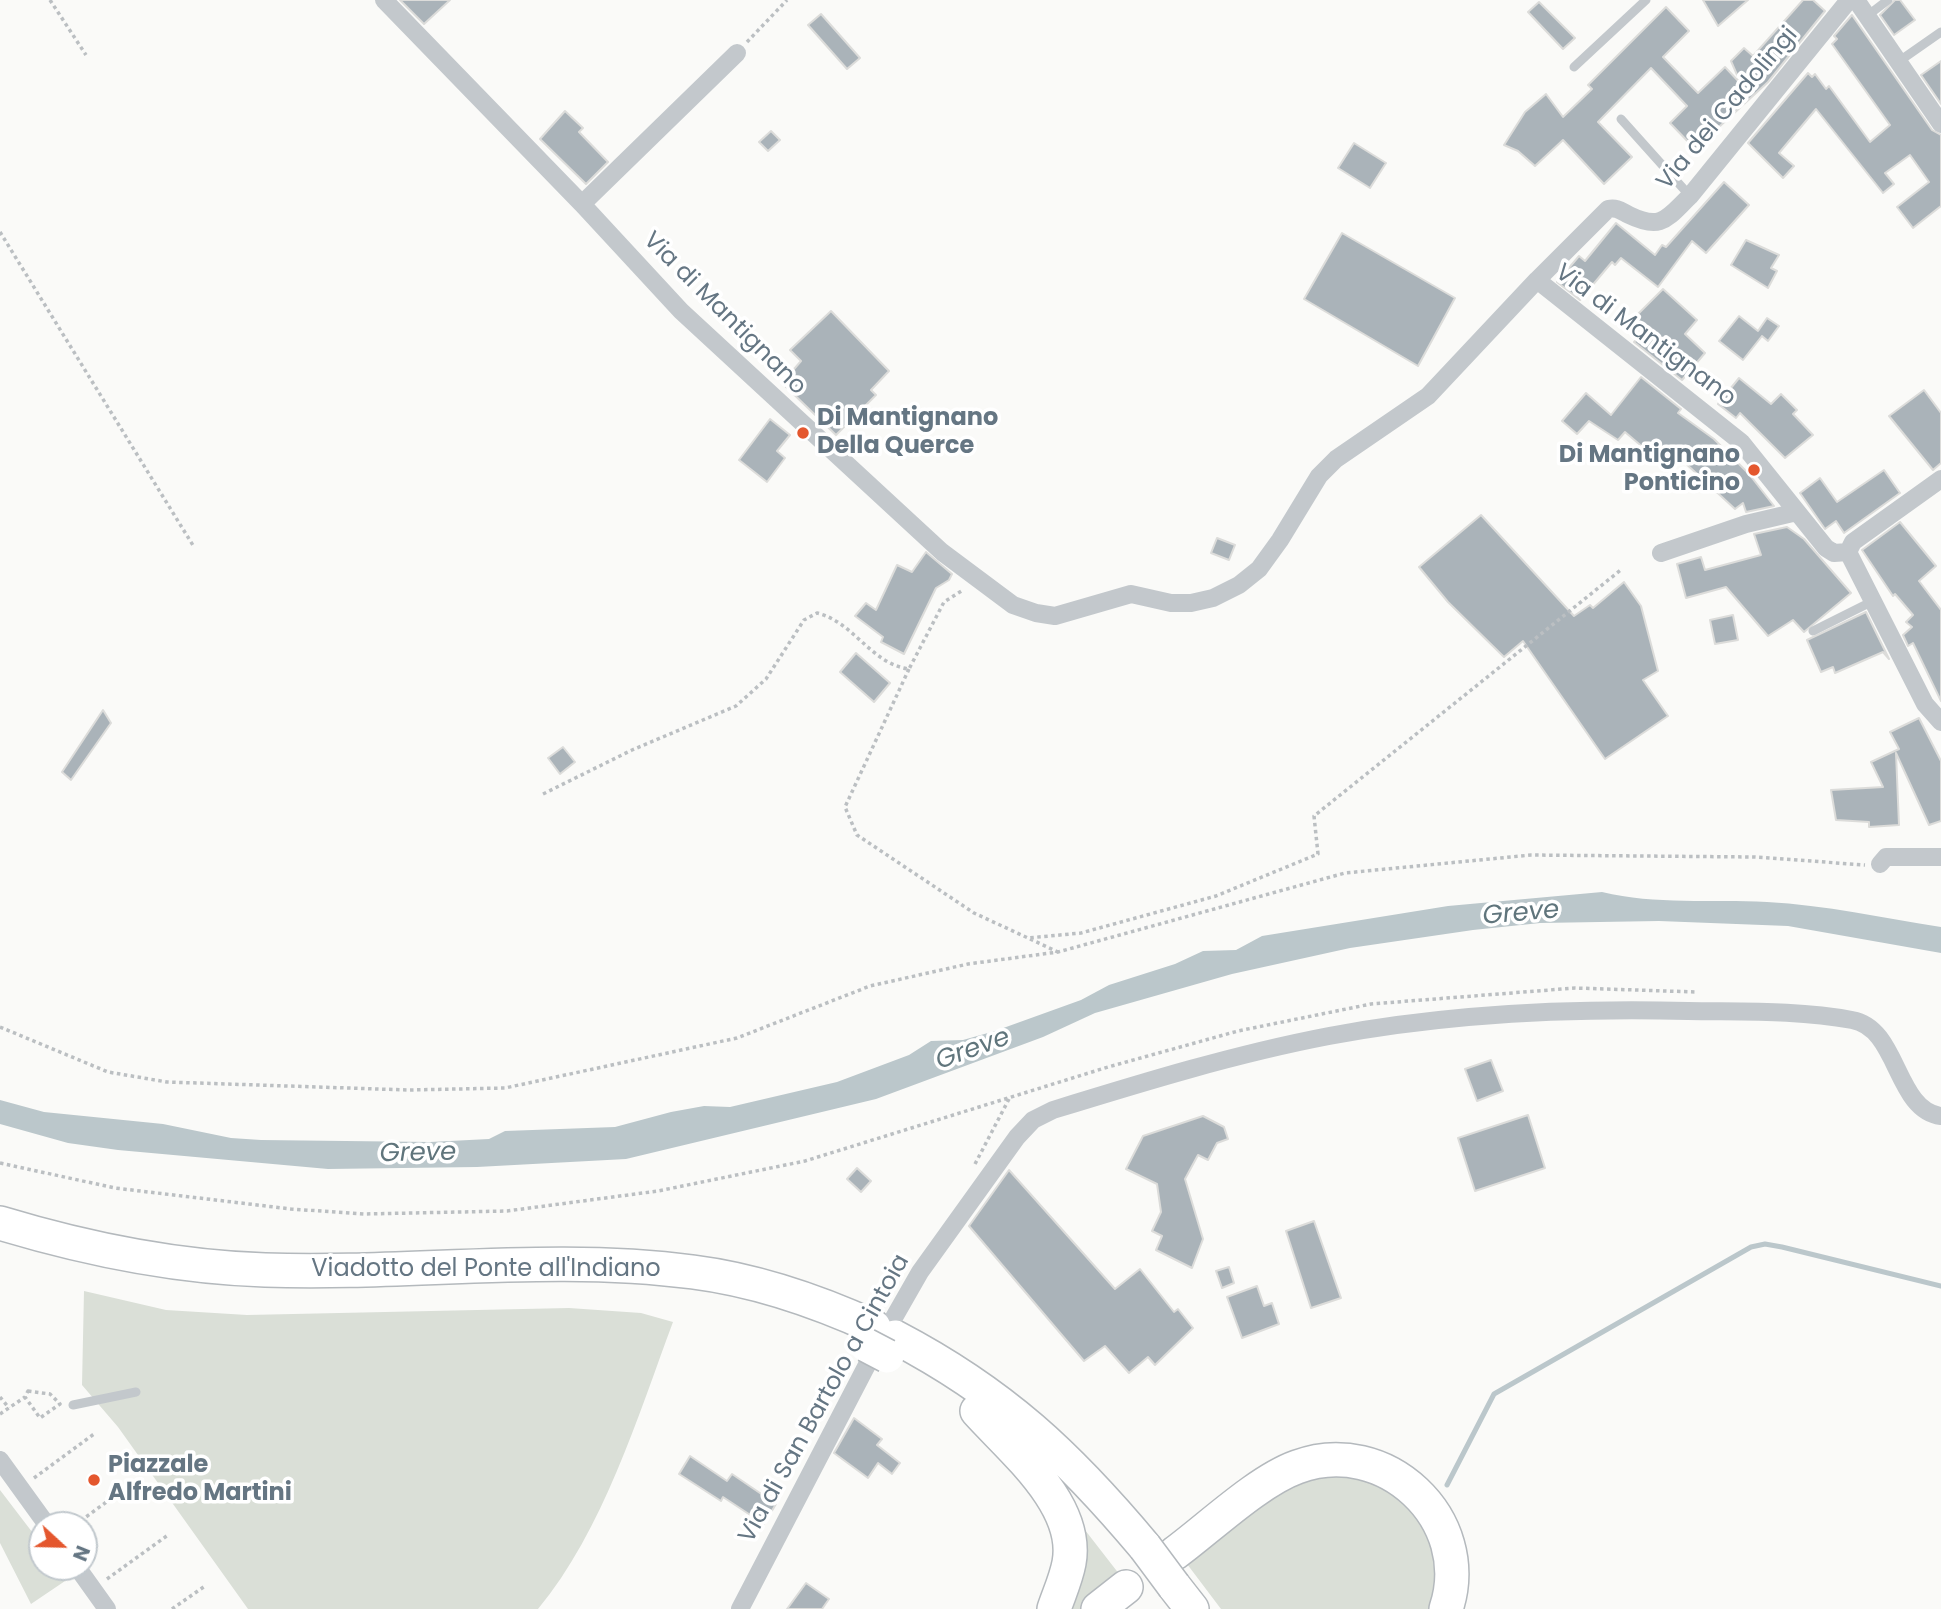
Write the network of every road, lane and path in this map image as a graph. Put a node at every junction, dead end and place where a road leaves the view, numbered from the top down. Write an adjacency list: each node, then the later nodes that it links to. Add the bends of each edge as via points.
1 (50, 0): 11 (path)
2 (384, 0): 17 (street, Via di Mantignano)
3 (787, 0): 10 (path)
4 (1646, 0): 13 (lane)
5 (1849, 0): 16 (street, Via dei Cadolingi)
6 (1856, 0): 8 (street)
7 (1888, 0): 8 (lane)
8 (1867, 16): 12 (street)
9 (1941, 32): 12 (lane)
10 (737, 53): 17 (street)
11 (86, 55)
12 (1898, 62): 15 (street)
13 (1574, 67)
14 (1621, 119): 16 (lane)
15 (1941, 124)
16 (1690, 196): 19 (street, Via dei Cadolingi, via 1657,224 1608,209)
17 (582, 204): 26 (street, Via di Mantignano, via 681,311 897,512)
18 (0, 232): 22 (path)
19 (1537, 280): 21 (street, Via di Mantignano, via 1724,427 1753,455); 26 (street, Via di Mantignano, via 1428,396 1336,459 1319,476 1259,569 1240,585 1191,603 1131,594 1055,616 1013,605)
20 (1941, 479): 23 (street, via 1853,542)
21 (1797, 512): 23 (street, Via di Mantignano, via 1826,548); 24 (street)
22 (194, 547)
23 (1848, 552): 27 (street)
24 (1661, 553)
25 (1622, 569): 34 (path, via 1314,816 1318,853 1216,896 1081,933)
26 (986, 587): 29 (path, via 958,591 944,602)
27 (1873, 601): 28 (lane); 30 (street, via 1925,704)
28 (1813, 632)
29 (909, 669): 31 (path, via 891,666 834,617 817,613 804,620 766,678 736,706); 34 (path, via 855,781 845,807 849,820 858,835 974,913)
30 (1941, 722)
31 (543, 794)
32 (1941, 857): 33 (street, via 1886,857)
33 (1878, 865): 35 (path, via 1755,857 1531,855 1345,873)
34 (1028, 938): 35 (path)
35 (1058, 952): 37 (path, via 968,964 870,986 737,1038 505,1088 408,1090 167,1082 108,1072)
36 (1700, 993): 38 (path, via 1575,988 1371,1004 1238,1031)
37 (0, 1027)
38 (1009, 1099): 40 (path); 41 (path, via 805,1161 658,1191 507,1211 364,1214 292,1209 115,1188)
39 (1941, 1116): 44 (street, Via di San Bartolo a Cintoia, via 1920,1105 1869,1026 1839,1018 1648,1010 1470,1018 1383,1028 1266,1050 1053,1110 1033,1120 920,1272)
40 (988, 1138)
41 (0, 1163)
42 (0, 1223): 44 (highway, Viadotto del Ponte all'Indiano, via 120,1254 228,1268 314,1271 576,1265 692,1272 801,1297)
43 (0, 1245): 44 (highway, Viadotto del Ponte all'Indiano, via 106,1272 227,1290 584,1286 674,1292 781,1314)
44 (878, 1345): 50 (highway, Viadotto del Ponte all'Indiano); 59 (highway, Viadotto del Ponte all'Indiano, via 944,1363 1019,1415 1102,1496); 67 (street, Via di San Bartolo a Cintoia)
45 (136, 1392): 48 (lane)
46 (0, 1396): 49 (path)
47 (25, 1397): 47 (path, via 40,1418 61,1404 42,1392 28,1391); 49 (path)
48 (73, 1405)
49 (9, 1408): 51 (path)
50 (977, 1410): 59 (highway, Viadotto del Ponte all'Indiano, via 1034,1457); 64 (highway, via 1052,1496 1065,1520 1069,1562)
51 (0, 1414)
52 (94, 1434): 55 (path)
53 (0, 1460): 55 (street)
54 (131, 1484): 57 (path)
55 (20, 1488): 56 (street)
56 (37, 1511)
57 (94, 1511)
58 (168, 1535): 62 (path)
59 (1144, 1563): 63 (highway, Viadotto del Ponte all'Indiano, bridge); 68 (highway); 69 (highway, via 1278,1476 1307,1464 1357,1460 1398,1477 1432,1508 1451,1555)
60 (87, 1581): 62 (street)
61 (205, 1586): 66 (path)
62 (93, 1589): 65 (street)
63 (1173, 1600)
64 (1053, 1607)
65 (107, 1609)
66 (172, 1609)
67 (740, 1609)
68 (1098, 1609)
69 (1446, 1609)

